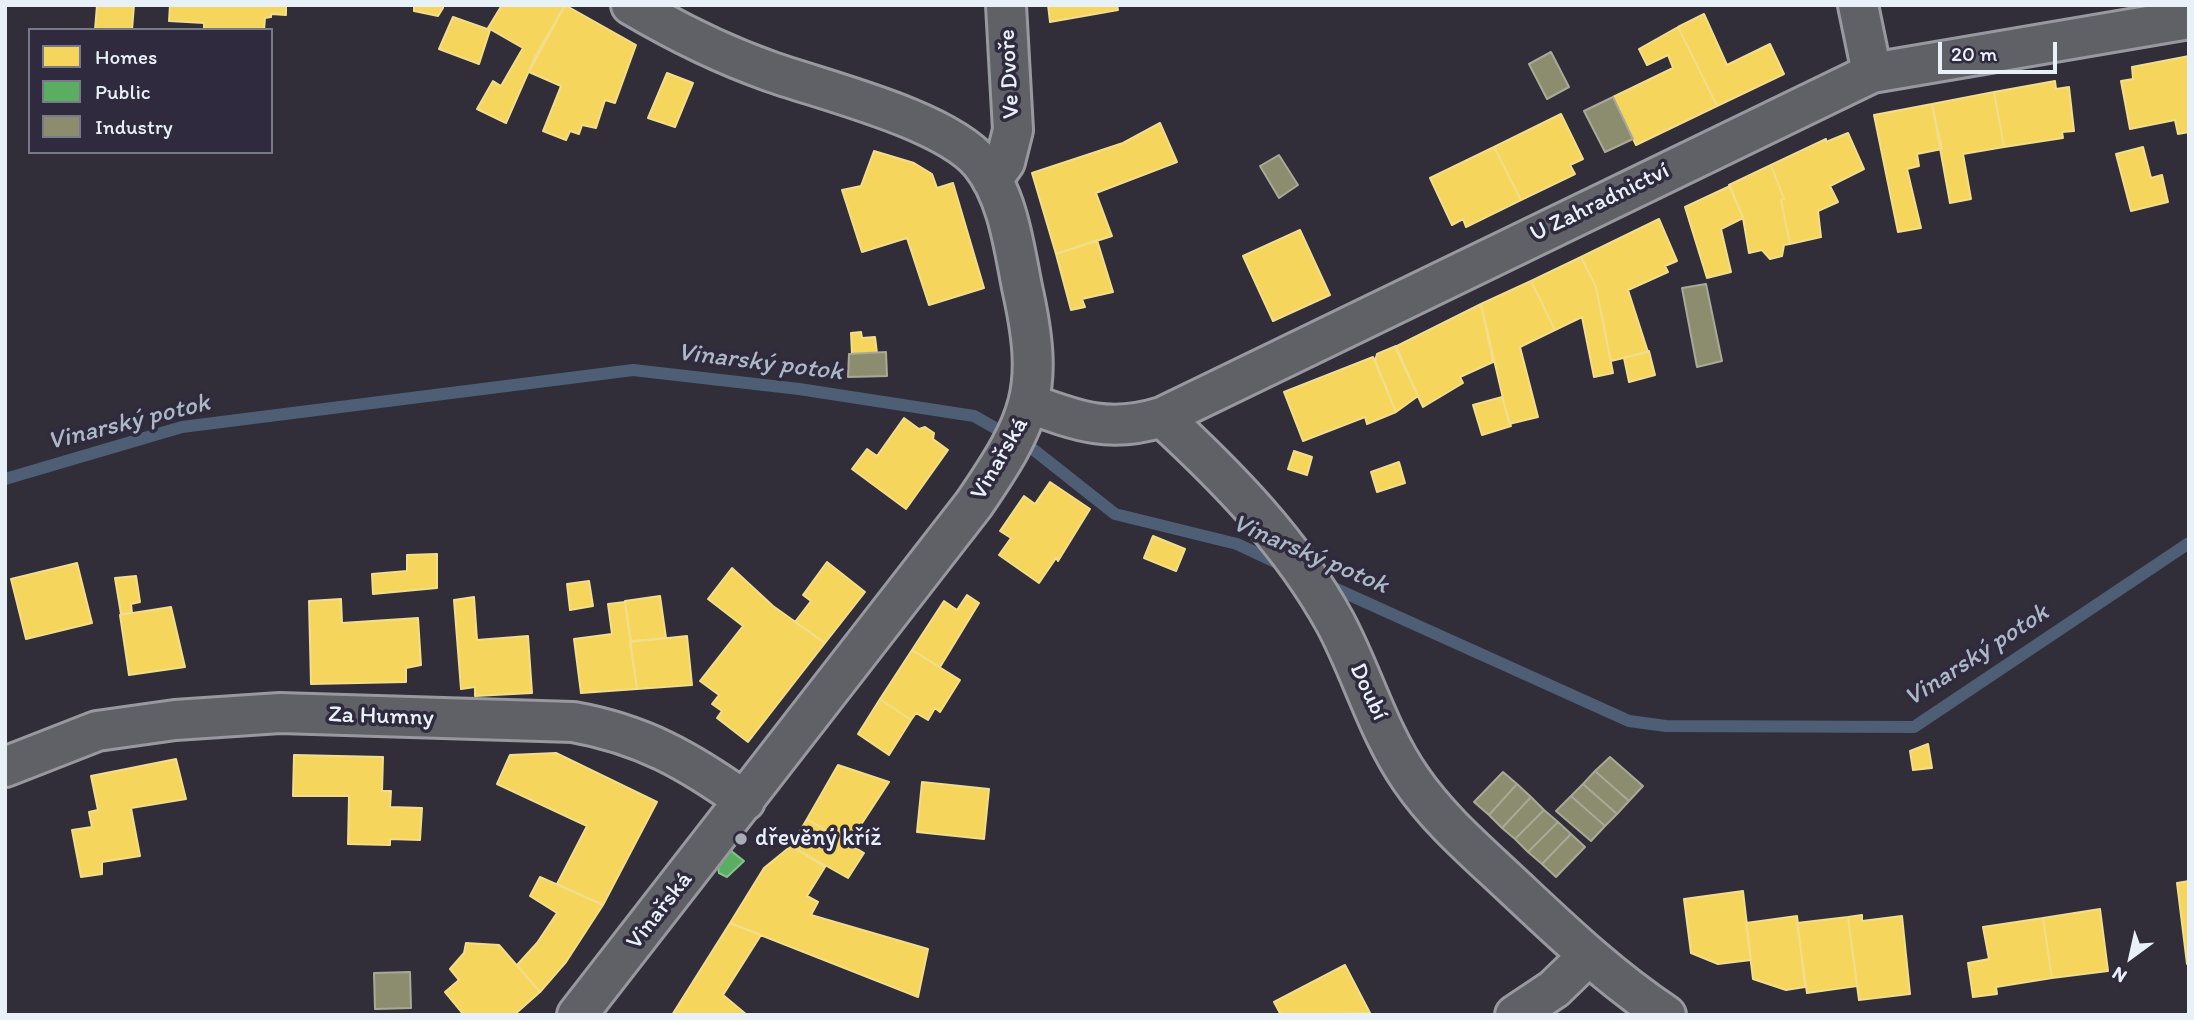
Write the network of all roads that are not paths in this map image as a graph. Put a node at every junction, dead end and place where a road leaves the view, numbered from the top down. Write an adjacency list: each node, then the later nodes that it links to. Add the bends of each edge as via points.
1 (631, 5): 6 (street, Vinařská, via 726,54 947,136 981,163)
2 (1006, 5): 6 (street, Ve Dvoře, via 1013,130 1005,162)
3 (1858, 5): 5 (street)
4 (2189, 19): 5 (street, U Zahradnictví)
5 (1872, 74): 8 (street, U Zahradnictví)
6 (992, 180): 7 (street, Vinařská, via 1027,306 1034,367)
7 (1031, 404): 8 (street, U Zahradnictví, via 1108,426 1131,426); 10 (street, Vinařská, via 1005,458 974,504)
8 (1162, 417): 11 (street, Doubí, via 1252,506 1305,574 1335,622 1409,777 1450,827)
9 (5, 767): 10 (street, Za Humny, via 97,732 174,720 279,713 573,722 602,727 670,751)
10 (745, 801): 12 (street, Vinařská)
11 (1588, 956): 13 (street, via 1554,989); 14 (street, Doubí)
12 (577, 1015)
13 (1515, 1015)
14 (1666, 1015)

